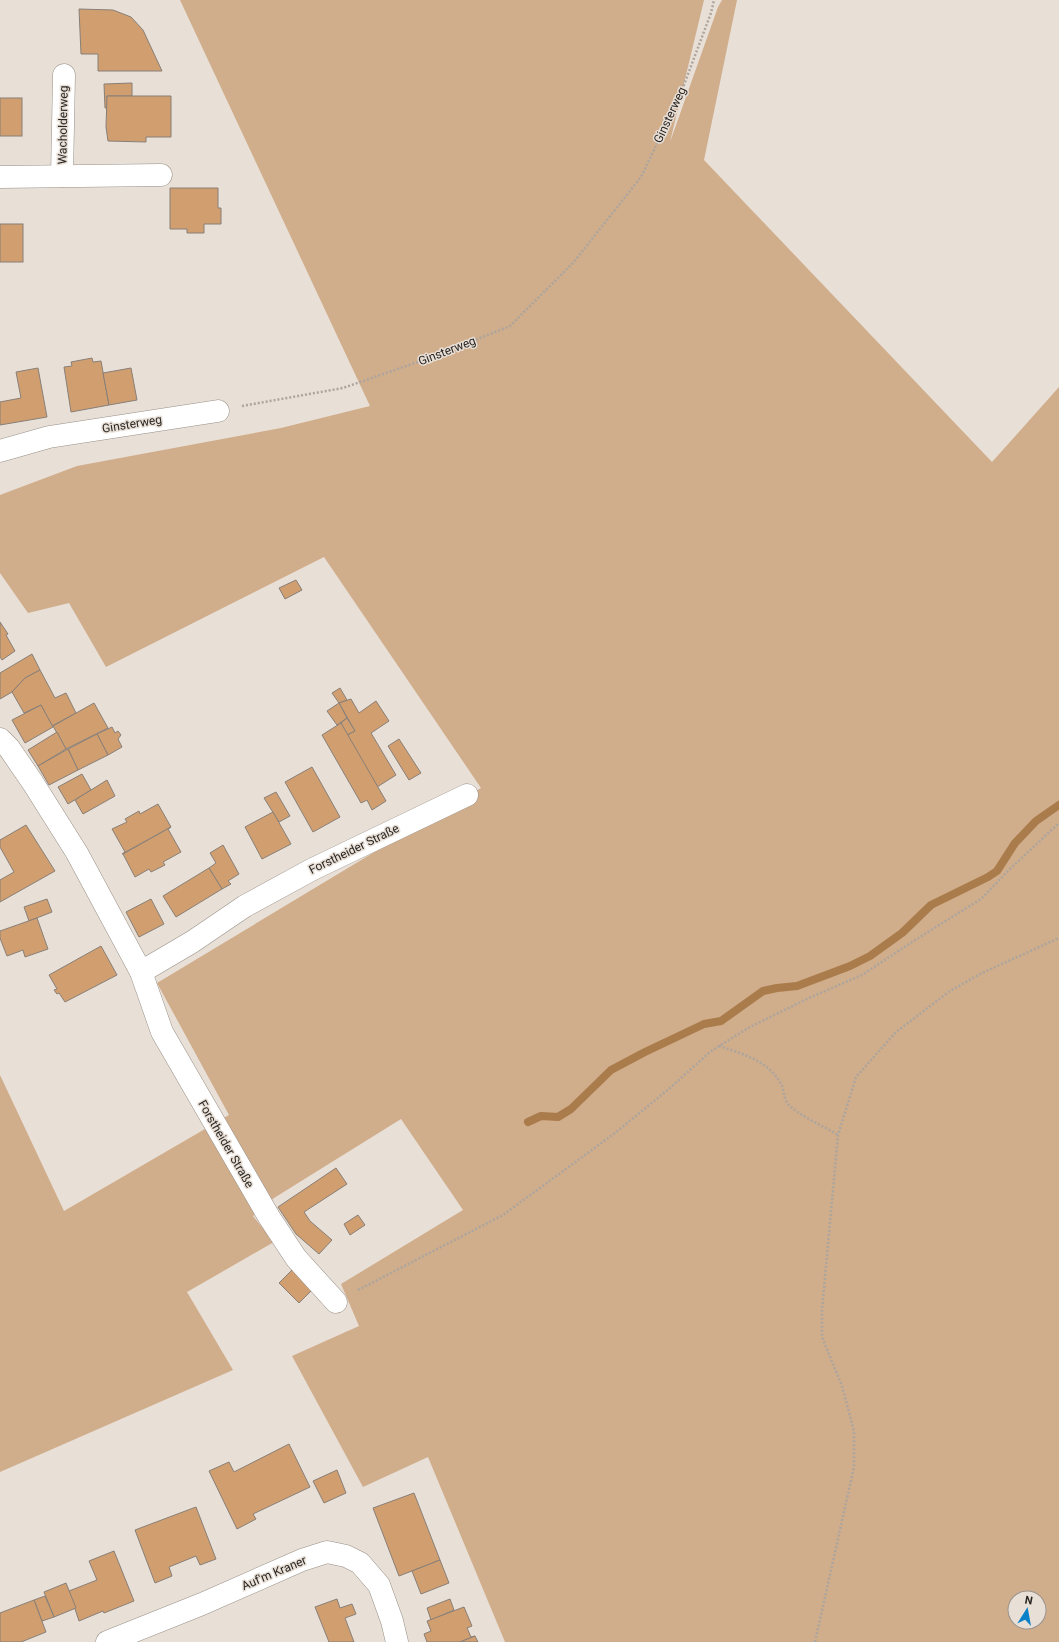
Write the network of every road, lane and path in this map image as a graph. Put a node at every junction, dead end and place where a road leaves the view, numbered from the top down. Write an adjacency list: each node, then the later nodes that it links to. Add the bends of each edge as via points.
1 (714, 0): 6 (path, Ginsterweg, via 679,98 641,177 574,263 510,326 438,355 343,388)
2 (64, 75): 4 (street, Wacholderweg)
3 (161, 175): 4 (street, Wacholderweg)
4 (62, 176): 5 (street, Wacholderweg)
5 (0, 177)
6 (218, 411): 7 (street, Ginsterweg, via 49,437)
7 (0, 451)
8 (0, 739): 12 (street, Forstheider Straße, via 29,777 78,853)
9 (467, 795): 12 (street, Forstheider Straße, via 313,869 245,906)
10 (1059, 823): 13 (path, via 981,899 862,975 750,1027)
11 (1059, 938): 14 (path, via 982,973 950,992 896,1032 856,1077)
12 (141, 972): 15 (street, Forstheider Straße, via 162,1032 269,1217 296,1258)
13 (718, 1046): 14 (path, via 761,1062 782,1087 786,1102 797,1112); 15 (path, via 615,1133 503,1215)
14 (838, 1135): 18 (path, via 822,1310 822,1337 842,1386 854,1431 854,1467)
15 (336, 1302)
16 (107, 1642): 17 (street, Auf'm Kraner, via 302,1560 327,1552 346,1556 360,1563 379,1585)
17 (398, 1642)
18 (815, 1642)

